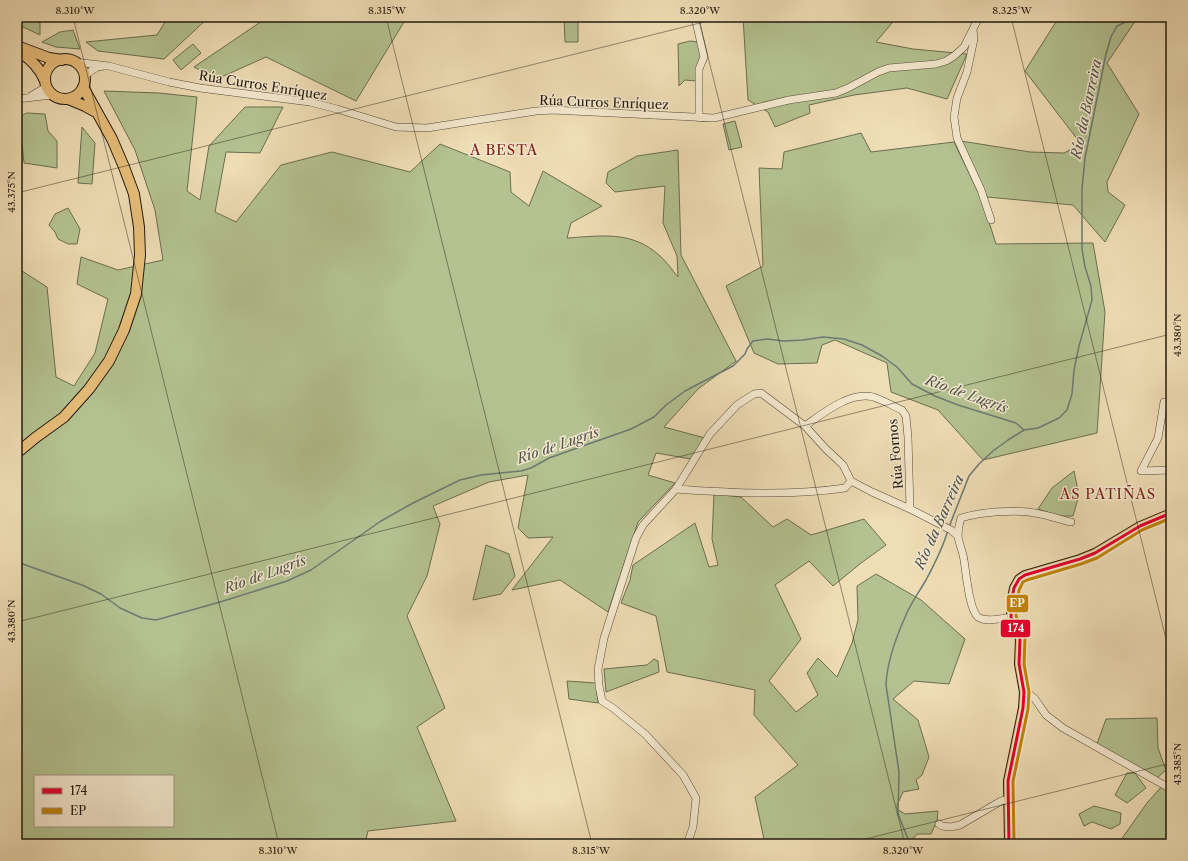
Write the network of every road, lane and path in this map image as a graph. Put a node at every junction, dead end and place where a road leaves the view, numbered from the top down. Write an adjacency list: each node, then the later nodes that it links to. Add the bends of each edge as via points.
1 (694, 17): 14 (street, via 704,57 699,69)
2 (979, 17): 3 (street, Rúa Curros Enríquez)
3 (973, 30): 14 (street, Rúa Curros Enríquez, via 964,47 946,61 889,68 836,92 789,100 729,116); 15 (street, via 974,38 967,72 957,98 954,117 957,138 979,184)
4 (17, 46): 6 (highway)
5 (17, 49): 10 (highway, via 41,72)
6 (62, 60): 7 (highway); 10 (highway, via 57,61 46,71)
7 (74, 62): 8 (street, Rúa Curros Enríquez); 9 (highway, via 82,71)
8 (109, 66): 9 (street, via 97,67 89,72); 14 (street, Rúa Curros Enríquez, via 200,88 310,102 396,127 427,128 552,110)
9 (83, 82): 12 (highway, via 77,94); 13 (highway)
10 (48, 87): 11 (street, via 27,98); 12 (highway, via 57,97)
11 (17, 99)
12 (68, 99): 13 (highway)
13 (97, 113): 18 (highway, via 124,167 134,194 140,255 136,294 124,330 109,361 89,390 64,417)
14 (699, 118)
15 (991, 220)
16 (1171, 402): 19 (street, via 1164,402 1158,438 1141,471)
17 (805, 426): 20 (street, via 843,465); 21 (street, via 761,393 754,394 737,405 710,434); 22 (street, Rúa Fornos, via 830,409 861,397 872,397 902,410 906,416 908,437)
18 (17, 453)
19 (1171, 470)
20 (851, 481): 21 (street, via 845,488 806,491 742,493); 22 (street, Rúa Fornos)
21 (676, 489): 31 (street, via 643,525 636,538 604,638 598,669 602,701 645,734 683,775 696,798 693,827)
22 (910, 509): 25 (street, Rúa Fornos, via 952,530)
23 (1171, 512): 26 (main road, via 1140,526 1095,553 1025,575 1014,588)
24 (1071, 522): 25 (street, via 1034,512 971,515 961,518)
25 (958, 536): 26 (street, via 974,613 979,618 988,620)
26 (1011, 617): 27 (main road, via 1020,639)
27 (1024, 692): 28 (street, via 1035,699 1046,715 1062,728); 29 (main road, via 1008,781)
28 (1171, 789)
29 (1008, 800): 30 (street, via 1001,801 960,826 946,827); 32 (main road)
30 (939, 824)
31 (687, 844)
32 (1009, 844)

